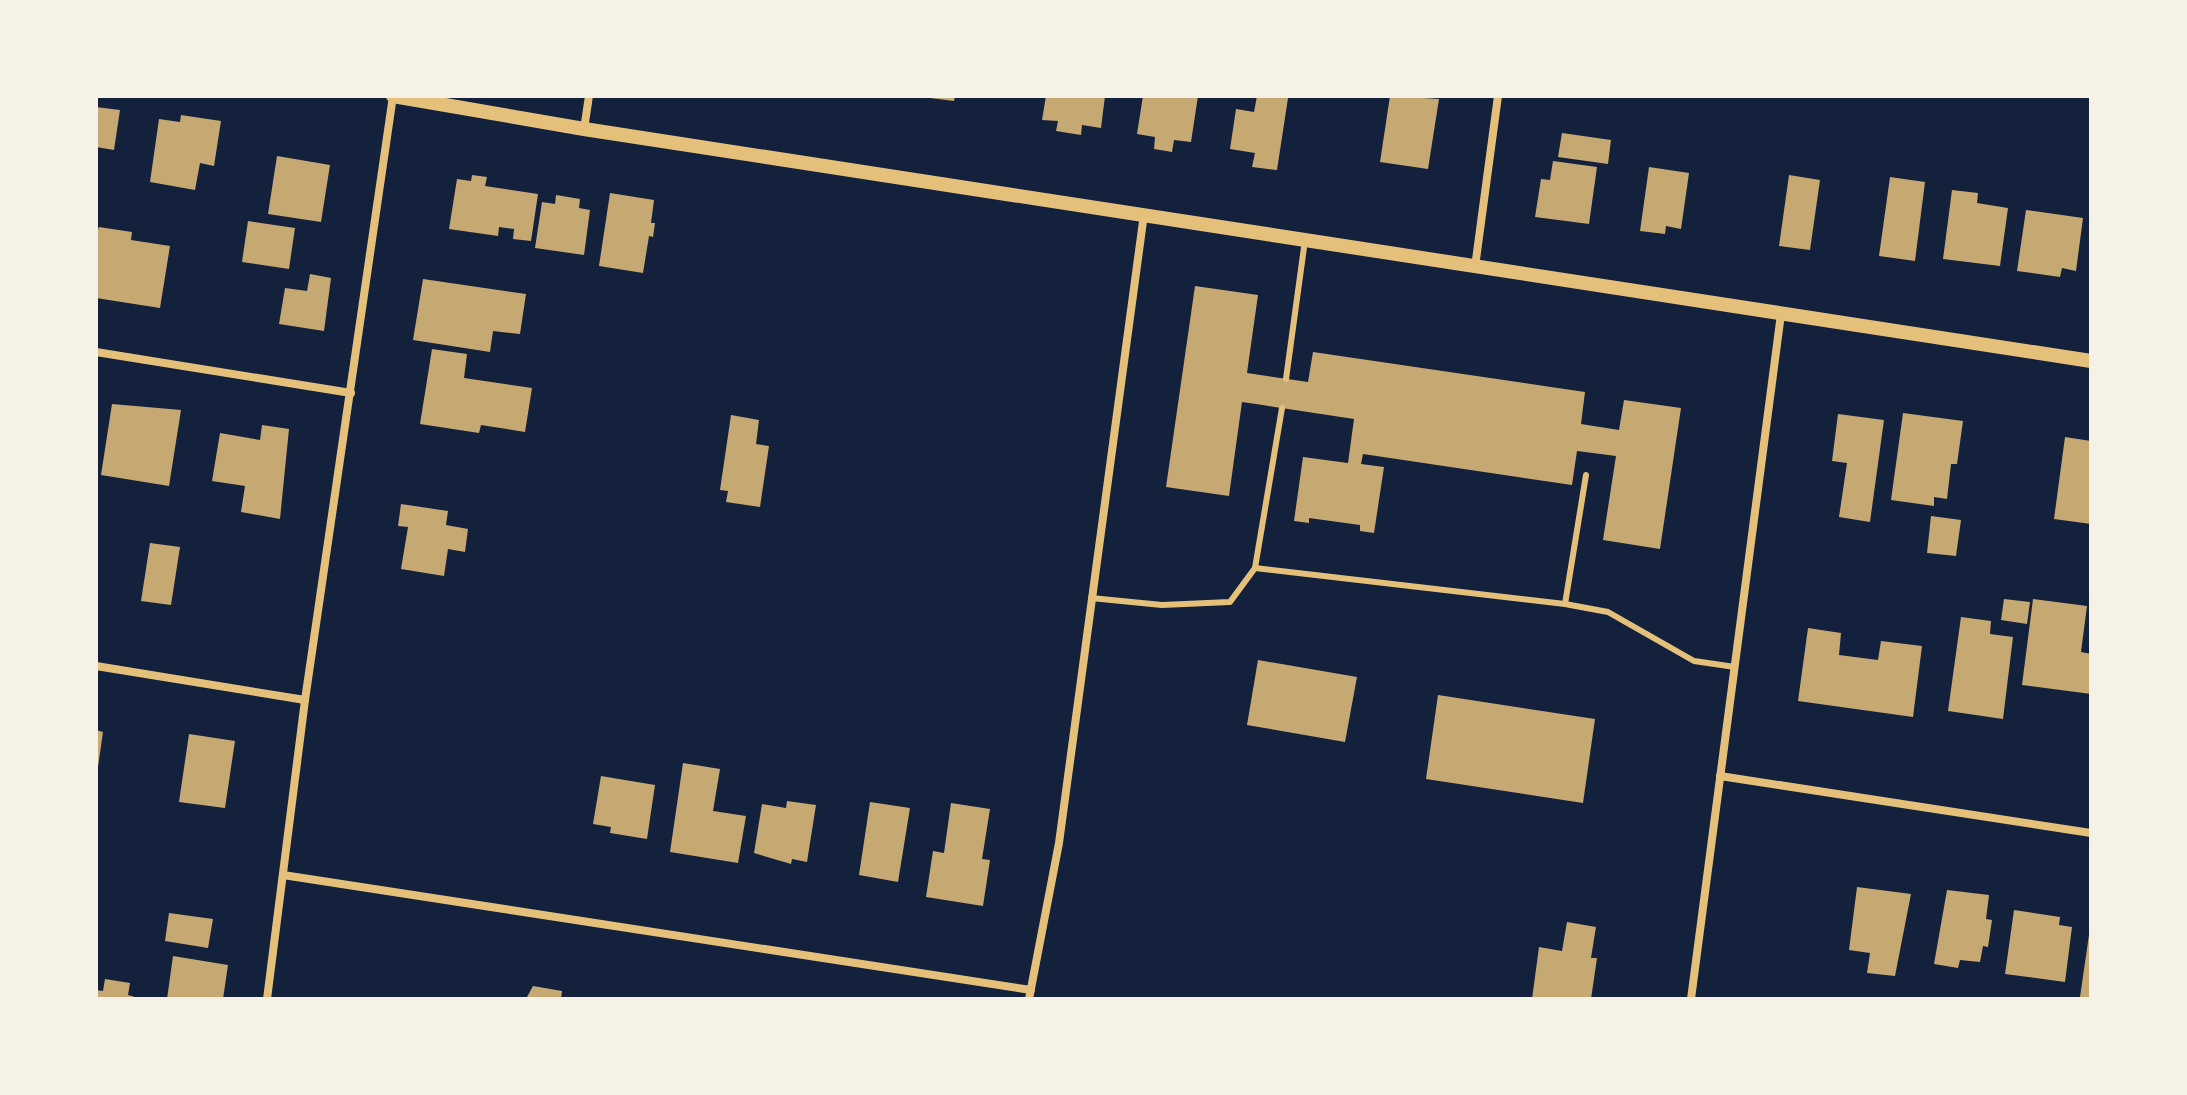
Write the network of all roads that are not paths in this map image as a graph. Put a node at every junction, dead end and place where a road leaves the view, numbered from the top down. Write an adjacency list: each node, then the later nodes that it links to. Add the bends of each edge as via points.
1 (393, 96): 4 (street); 12 (street)
2 (589, 96): 4 (street)
3 (1498, 96): 7 (street)
4 (584, 129): 5 (street)
5 (1144, 214): 6 (street); 16 (street)
6 (1305, 240): 7 (street); 11 (lane)
7 (1475, 267): 8 (street)
8 (1781, 314): 10 (street); 19 (street)
9 (96, 352): 12 (street)
10 (2091, 361)
11 (1286, 379)
12 (351, 393): 20 (street)
13 (1282, 408): 15 (lane)
14 (1586, 475): 17 (lane)
15 (1255, 568): 16 (lane, via 1230,602 1162,605); 17 (lane)
16 (1091, 598): 24 (street, via 1059,843)
17 (1565, 604): 19 (lane, via 1608,612 1694,661)
18 (96, 666): 20 (street)
19 (1735, 667): 21 (street)
20 (305, 700): 23 (street)
21 (1720, 776): 22 (street); 26 (street)
22 (2091, 833)
23 (283, 875): 24 (street); 25 (street)
24 (1030, 995)
25 (267, 999)
26 (1691, 999)

